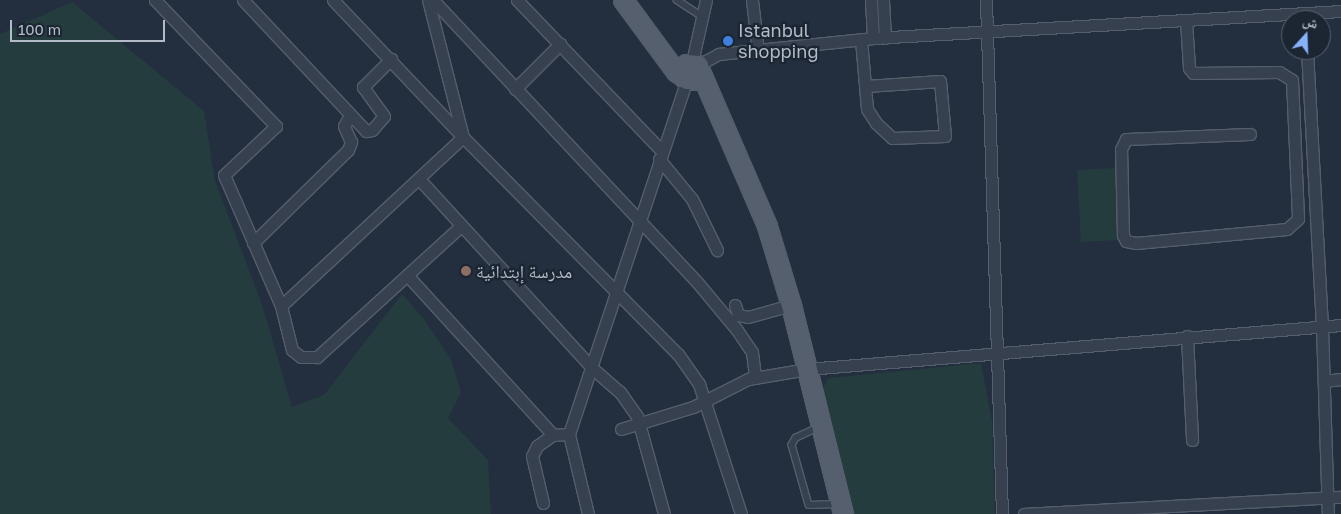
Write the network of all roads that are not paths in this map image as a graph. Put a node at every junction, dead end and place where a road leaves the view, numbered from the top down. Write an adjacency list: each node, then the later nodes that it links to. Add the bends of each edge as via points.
1 (155, 0): 34 (street, via 276,126 224,175)
2 (243, 0): 27 (street)
3 (333, 0): 22 (street)
4 (428, 0): 29 (street)
5 (433, 0): 26 (street)
6 (517, 0): 20 (street)
7 (623, 0): 24 (main road, via 658,49)
8 (677, 0): 14 (lane)
9 (706, 0): 14 (street)
10 (752, 0): 21 (street)
11 (870, 0): 19 (street)
12 (883, 0): 18 (street)
13 (986, 0): 17 (street)
14 (703, 17): 24 (street)
15 (1281, 18): 16 (street)
16 (1186, 21): 17 (street); 28 (street, via 1189,68 1194,73 1279,72 1292,80 1298,219 1287,229 1132,244 1126,241 1123,235 1121,149 1126,139)
17 (987, 33): 18 (street); 44 (street)
18 (885, 38): 19 (street)
19 (867, 39): 21 (street); 25 (street)
20 (560, 44): 26 (street); 30 (street)
21 (758, 51): 24 (street, via 714,55)
22 (391, 59): 27 (street, via 362,88 383,112 383,119 366,131); 29 (street)
23 (1308, 60): 42 (street)
24 (691, 71): 30 (street); 38 (main road, via 718,112 767,226)
25 (866, 86): 25 (street, via 867,108 876,123 892,138 945,136 940,81)
26 (515, 89): 32 (street)
27 (350, 115): 34 (street, via 344,126 350,139 348,150)
28 (1250, 134)
29 (463, 137): 31 (street); 37 (street)
30 (660, 155): 32 (street); 35 (street, via 692,199)
31 (420, 180): 33 (street); 40 (street)
32 (637, 221): 37 (street); 47 (street, via 697,282 737,330 752,352)
33 (460, 227): 36 (street); 45 (street)
34 (253, 243): 40 (street)
35 (717, 250)
36 (407, 275): 40 (street, via 317,358 301,357 292,350); 55 (street)
37 (614, 292): 45 (street); 50 (street, via 678,354 699,384)
38 (791, 304): 39 (street, via 748,317 738,315); 46 (main road)
39 (735, 305)
40 (281, 306)
41 (1341, 325): 42 (street)
42 (1322, 326): 43 (street); 49 (street)
43 (1187, 336): 44 (street); 56 (street)
44 (996, 352): 46 (street); 64 (street)
45 (592, 368): 51 (street, via 620,392); 54 (street)
46 (807, 369): 47 (street); 52 (main road)
47 (755, 378): 50 (street)
48 (1341, 379): 49 (street)
49 (1324, 380): 58 (street)
50 (705, 402): 51 (street); 63 (street)
51 (641, 423): 53 (street); 62 (street)
52 (822, 426): 60 (main road); 60 (lane, via 796,438 792,445 810,505)
53 (621, 429)
54 (569, 434): 55 (street); 61 (street)
55 (553, 435): 59 (street, via 537,446 532,456)
56 (1192, 440)
57 (1341, 497): 58 (street)
58 (1327, 498): 65 (street); 66 (street)
59 (543, 503)
60 (842, 509)
61 (588, 514)
62 (664, 514)
63 (741, 514)
64 (1002, 514)
65 (1024, 514)
66 (1328, 514)

